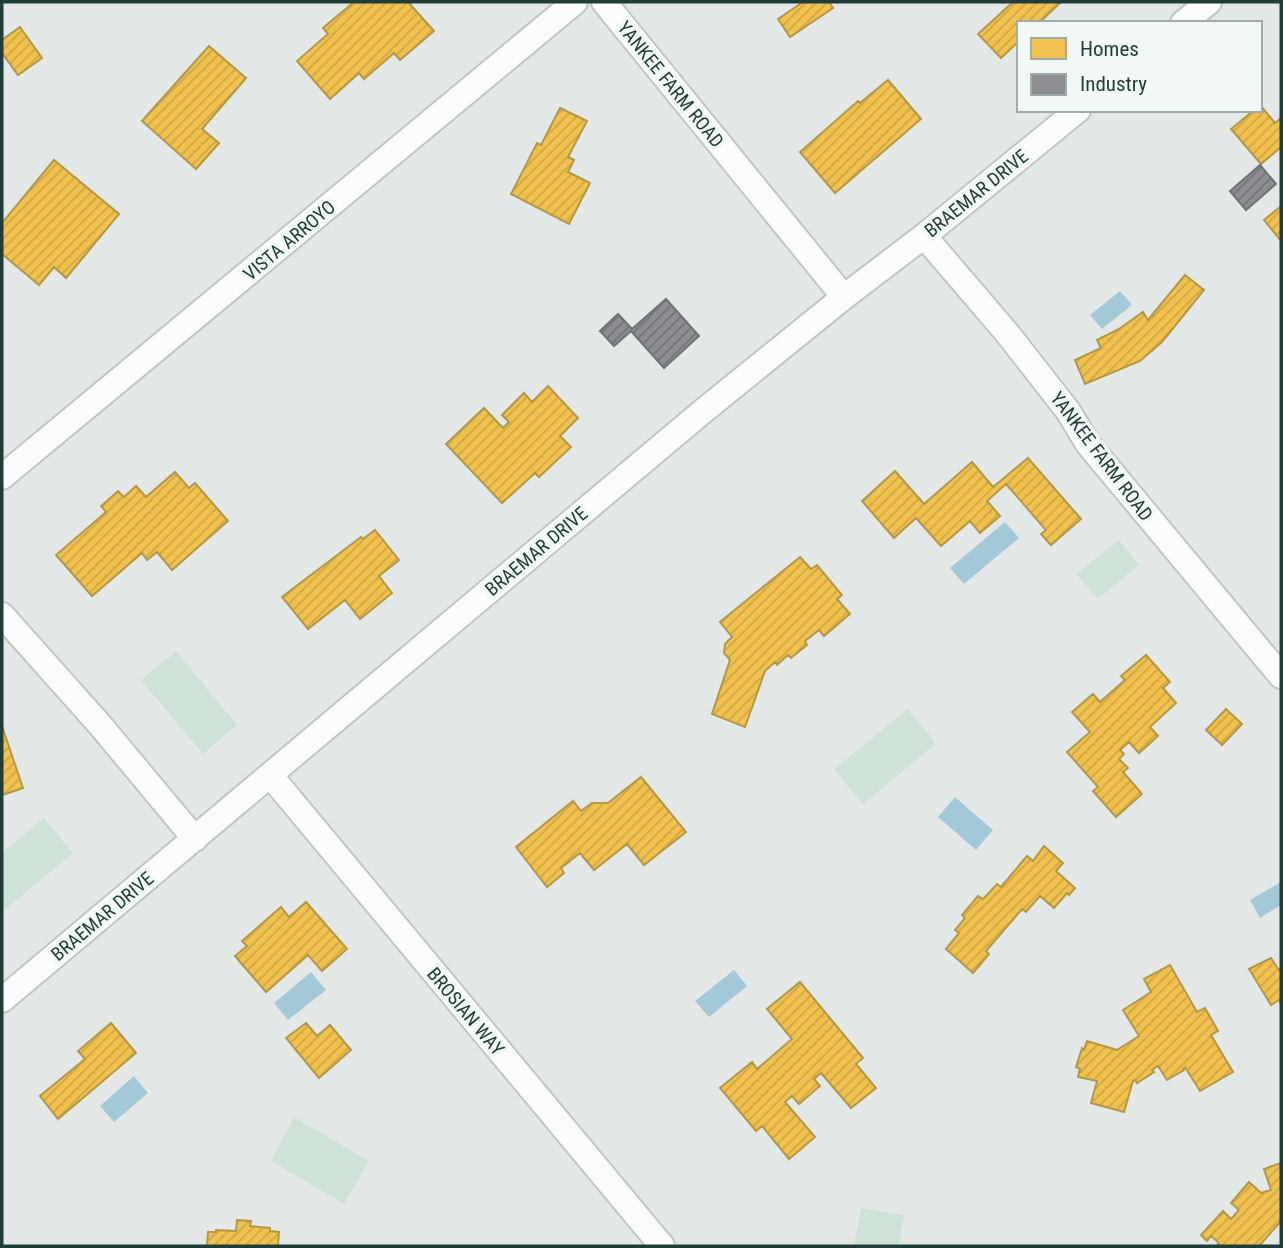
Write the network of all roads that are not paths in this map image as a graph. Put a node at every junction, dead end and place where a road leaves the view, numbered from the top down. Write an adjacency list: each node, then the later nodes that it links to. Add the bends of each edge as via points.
1 (575, 2): 8 (street, VISTA ARROYO)
2 (604, 2): 7 (street, YANKEE FARM ROAD)
3 (1209, 2): 4 (street)
4 (1186, 21)
5 (1075, 112): 6 (street, BRAEMAR DRIVE)
6 (924, 236): 7 (street, BRAEMAR DRIVE); 10 (street, YANKEE FARM ROAD)
7 (844, 297): 11 (street, BRAEMAR DRIVE)
8 (2, 477)
9 (2, 615): 12 (street)
10 (1281, 676)
11 (270, 775): 12 (street, BRAEMAR DRIVE); 14 (street, BROSIAN WAY)
12 (195, 839): 13 (street, BRAEMAR DRIVE)
13 (2, 1000)
14 (662, 1246)

